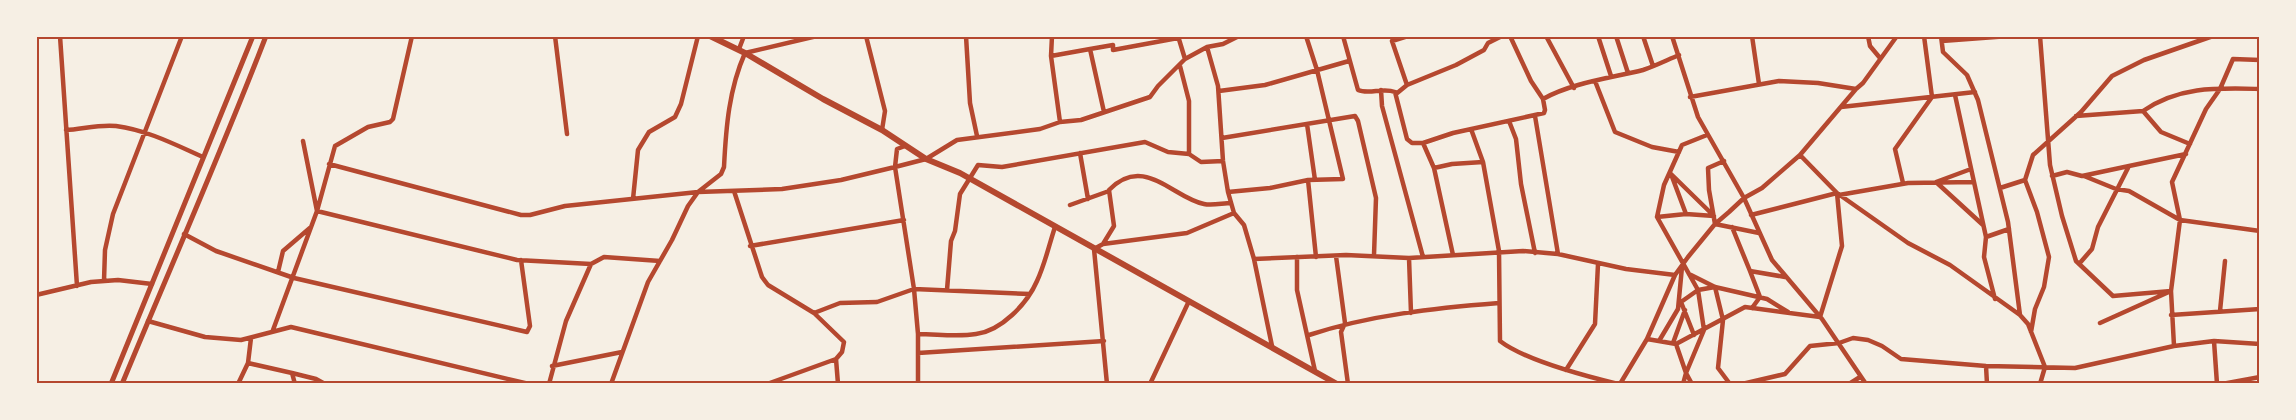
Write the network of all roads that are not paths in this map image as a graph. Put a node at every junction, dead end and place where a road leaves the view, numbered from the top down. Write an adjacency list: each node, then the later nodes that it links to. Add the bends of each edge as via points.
1 (60, 36): 75 (street)
2 (182, 36): 77 (street)
3 (253, 36): 92 (street)
4 (266, 36): 140 (street)
5 (412, 36): 97 (street, via 393,119 340,141 334,146)
6 (555, 36): 78 (street)
7 (698, 36): 120 (street, via 675,117 648,132 638,150)
8 (710, 36): 36 (main road)
9 (744, 36): 36 (street)
10 (817, 36): 38 (street)
11 (866, 36): 76 (street, via 885,111)
12 (966, 36): 80 (street, via 970,103)
13 (1052, 36): 40 (street)
14 (1238, 36): 35 (street, via 1223,44)
15 (1306, 36): 47 (street)
16 (1343, 36): 44 (street)
17 (1408, 36): 33 (street)
18 (1502, 36): 52 (street, via 1456,65)
19 (1510, 36): 64 (street)
20 (1546, 36): 53 (street)
21 (1598, 36): 49 (street)
22 (1616, 36): 48 (street)
23 (1643, 36): 46 (street)
24 (1672, 36): 39 (street)
25 (1752, 36): 51 (street)
26 (1868, 36): 41 (street, via 1870,46)
27 (1897, 36): 41 (street)
28 (1924, 36): 63 (street)
29 (2009, 36): 34 (street)
30 (2040, 36): 83 (street)
31 (2213, 36): 69 (street, via 2144,60 2112,76)
32 (1178, 37): 37 (street, via 1113,50 1113,45); 42 (street)
33 (1391, 39): 52 (street)
34 (1942, 39): 59 (street, via 1943,52 1966,75)
35 (1206, 47): 42 (street); 58 (street)
36 (739, 49): 38 (main road)
37 (1090, 50): 40 (street); 67 (street)
38 (745, 53): 76 (main road); 116 (street, via 736,72 727,116 724,167 717,178)
39 (1679, 55): 46 (street); 62 (street)
40 (1051, 56): 72 (street)
41 (1880, 58): 54 (street)
42 (1185, 59): 45 (street)
43 (2260, 60): 55 (street, via 2233,60)
44 (1349, 61): 47 (street); 57 (street, via 1358,90)
45 (1180, 66): 67 (street, via 1150,97); 89 (street, via 1189,101)
46 (1653, 66): 48 (street)
47 (1317, 70): 58 (street, via 1265,85); 70 (street)
48 (1628, 73): 49 (street)
49 (1611, 76): 50 (street)
50 (1595, 81): 53 (street); 87 (street, via 1614,132 1652,147)
51 (1759, 84): 54 (street, via 1793,82); 62 (street)
52 (1407, 85): 60 (street)
53 (1574, 88): 64 (street, via 1561,89)
54 (1856, 89): 65 (street)
55 (2220, 89): 56 (street); 66 (street, via 2183,92 2161,98); 85 (street, via 2206,109)
56 (2260, 89)
57 (1381, 90): 60 (street, via 1392,90); 153 (street, via 1382,106)
58 (1219, 91): 81 (street)
59 (1975, 92): 61 (street); 112 (street)
60 (1396, 94): 84 (street, via 1407,139)
61 (1954, 95): 63 (street); 101 (street)
62 (1690, 97): 79 (street)
63 (1932, 97): 65 (street); 111 (street, via 1895,149)
64 (1542, 99): 68 (street, via 1545,112)
65 (1841, 107): 91 (street)
66 (2143, 111): 69 (street); 85 (street, via 2161,132)
67 (1104, 112): 72 (street, via 1081,120)
68 (1535, 116): 71 (street); 147 (street)
69 (2076, 116): 83 (street)
70 (1329, 121): 73 (street); 107 (street, via 1343,176 1339,180); 150 (street, via 1355,116 1358,121 1376,198)
71 (1508, 121): 74 (street); 146 (street, via 1516,139)
72 (1060, 122): 80 (street, via 1040,129)
73 (1307, 124): 81 (street); 107 (street)
74 (1471, 128): 84 (street); 96 (street)
75 (66, 130): 77 (street, via 114,126); 171 (street)
76 (882, 130): 86 (main road)
77 (145, 133): 92 (street); 169 (street, via 113,214 105,250)
78 (567, 134)
79 (1707, 135): 87 (street, via 1682,145); 95 (street)
80 (977, 136): 93 (street, via 957,140)
81 (1222, 138): 94 (street)
82 (303, 141): 124 (street)
83 (2048, 141): 103 (street); 108 (street, via 2034,155)
84 (1423, 143): 100 (street)
85 (2190, 144): 90 (street)
86 (905, 146): 93 (main road); 99 (street, via 897,149)
87 (1679, 152): 102 (street)
88 (1080, 153): 89 (street, via 1145,142 1168,152); 105 (street, via 1002,167 978,165); 121 (street)
89 (1189, 154): 94 (street, via 1201,162)
90 (2186, 154): 98 (street); 131 (street, via 2172,182)
91 (1800, 155): 118 (street); 119 (street, via 1762,188)
92 (203, 157): 170 (street)
93 (926, 159): 99 (street); 105 (main road)
94 (1222, 161): 117 (street)
95 (1724, 161): 119 (street); 128 (street, via 1708,168)
96 (1483, 162): 100 (street); 145 (street)
97 (329, 164): 120 (street, via 521,215 565,206); 124 (street)
98 (2129, 166): 104 (street); 113 (street)
99 (896, 168): 114 (street, via 782,189); 130 (street)
100 (1434, 168): 148 (street)
101 (1971, 169): 109 (street); 110 (street)
102 (1670, 172): 126 (street); 128 (street); 129 (street)
103 (2052, 176): 104 (street, via 2067,172); 161 (street)
104 (2082, 176): 113 (street)
105 (968, 178): 135 (main road); 174 (street, via 960,194 955,231 950,241)
106 (1308, 180): 107 (street); 117 (street); 152 (street)
107 (1315, 180)
108 (2025, 180): 112 (street); 200 (street, via 2049,257)
109 (1936, 182): 110 (street); 111 (street); 134 (street)
110 (1974, 182): 134 (street)
111 (1903, 184): 118 (street)
112 (2000, 188): 137 (street)
113 (2116, 189): 131 (street, via 2129,192); 161 (street, via 2098,227 2092,249)
114 (734, 190): 116 (street); 143 (street)
115 (1109, 191): 121 (street); 122 (street, via 1116,182 1145,177 1160,181 1204,204); 142 (street, via 1114,226)
116 (698, 192): 120 (street); 157 (street)
117 (1228, 192): 122 (street)
118 (1838, 194): 127 (street); 180 (street, via 1908,243 1950,265); 193 (street, via 1842,246)
119 (1744, 198): 127 (street); 132 (street)
120 (633, 199)
121 (1088, 199): 123 (street)
122 (1231, 203): 125 (street)
123 (1070, 205)
124 (317, 212): 133 (street); 156 (street)
125 (1234, 212): 142 (street, via 1187,234); 155 (street, via 1244,225)
126 (1686, 214): 128 (street); 129 (street)
127 (1751, 215): 139 (street)
128 (1714, 216): 132 (street)
129 (1657, 217): 162 (street)
130 (904, 220): 143 (street); 173 (street)
131 (2180, 220): 138 (street); 176 (street)
132 (1715, 224): 136 (street); 162 (street)
133 (312, 226): 164 (street, via 284,251); 168 (street)
134 (1984, 226): 141 (street)
135 (1055, 227): 144 (main road); 177 (street)
136 (1732, 227): 139 (street); 163 (street)
137 (2009, 229): 141 (street); 191 (street)
138 (2260, 231)
139 (1759, 233): 167 (street, via 1772,260)
140 (184, 234): 164 (street, via 216,251); 194 (street)
141 (1986, 237): 180 (street, via 1984,257)
142 (1103, 244): 144 (street)
143 (750, 246): 188 (street, via 762,278 768,285)
144 (1094, 249): 182 (main road); 206 (street)
145 (1498, 251): 146 (street); 148 (street); 183 (street)
146 (1534, 253): 147 (street)
147 (1558, 254): 160 (street)
148 (1453, 255): 153 (street)
149 (1336, 256): 150 (street); 152 (street); 196 (street)
150 (1374, 256): 154 (street)
151 (1297, 257): 152 (street); 155 (street); 202 (street, via 1298,290)
152 (1316, 257)
153 (1424, 257): 154 (street)
154 (1409, 258): 189 (street)
155 (1254, 259): 212 (street)
156 (521, 260): 159 (street); 168 (street, via 530,326 527,332)
157 (660, 261): 159 (street, via 604,257); 214 (street, via 648,282)
158 (2225, 261): 187 (street)
159 (591, 264): 218 (street, via 566,321)
160 (1598, 264): 166 (street); 221 (street, via 1595,324)
161 (2079, 264): 176 (street, via 2113,296)
162 (1682, 265): 165 (street); 166 (street); 181 (street)
163 (1750, 271): 167 (street); 179 (street)
164 (278, 272): 168 (street)
165 (1688, 274): 172 (street); 175 (street)
166 (1675, 275): 205 (street)
167 (1785, 277): 193 (street)
168 (294, 278): 198 (street)
169 (104, 281): 170 (street); 171 (street)
170 (152, 284): 227 (street)
171 (77, 286): 178 (street)
172 (1716, 287): 175 (street); 179 (street); 195 (street)
173 (914, 289): 174 (street); 188 (street, via 877,302 840,303); 201 (street)
174 (947, 290): 177 (street)
175 (1698, 290): 181 (street); 199 (street)
176 (2171, 292): 192 (street); 197 (street)
177 (1030, 294): 201 (street, via 1003,323 990,331)
178 (36, 296)
179 (1760, 297): 184 (street); 190 (street)
180 (1995, 299): 191 (street)
181 (1680, 300): 186 (street); 207 (street)
182 (1189, 301): 212 (main road); 239 (street)
183 (1499, 303): 189 (street); 221 (street, via 1500,341)
184 (1752, 308): 190 (street); 195 (street, via 1745,307)
185 (2260, 309): 187 (street)
186 (1685, 310): 203 (street); 210 (street)
187 (2220, 312): 192 (street)
188 (814, 313): 216 (street, via 842,338 842,352)
189 (1411, 313): 196 (street)
190 (1791, 313): 193 (street)
191 (2020, 315): 200 (street)
192 (2171, 315): 213 (street)
193 (1820, 317): 209 (street)
194 (148, 320): 204 (street, via 205,337); 228 (street)
195 (1723, 320): 199 (street); 245 (street, via 1718,368)
196 (1344, 323): 202 (street); 241 (street, via 1341,332)
197 (2100, 323)
198 (273, 330): 204 (street); 232 (street, via 291,327)
199 (1704, 330): 203 (street); 224 (street)
200 (2031, 332): 220 (street)
201 (918, 334): 215 (street)
202 (1309, 334): 222 (street)
203 (1694, 335): 210 (street)
204 (252, 338): 217 (street)
205 (1647, 339): 207 (street); 242 (street)
206 (1104, 341): 215 (street); 238 (street)
207 (1659, 341): 210 (street)
208 (2214, 341): 211 (street); 213 (street); 251 (street)
209 (1838, 343): 219 (street, via 1853,338 1868,340 1901,359); 225 (street); 246 (street, via 1810,346 1784,374)
210 (1674, 344): 224 (street)
211 (2260, 344)
212 (1272, 346): 222 (main road)
213 (2174, 346): 220 (street, via 2074,368)
214 (622, 352): 218 (street); 234 (street)
215 (918, 353): 237 (street)
216 (836, 359): 235 (street); 236 (street)
217 (248, 363): 223 (street); 229 (street)
218 (552, 366): 233 (street)
219 (1986, 366): 220 (street); 249 (street)
220 (2045, 367): 250 (street)
221 (1566, 370): 242 (street)
222 (1315, 371): 240 (main road)
223 (292, 373): 230 (street); 231 (street)
224 (1686, 373): 243 (street); 244 (street)
225 (1860, 377): 247 (street); 248 (street)
226 (2260, 377): 252 (street)
227 (111, 384)
228 (122, 384)
229 (238, 384)
230 (295, 384)
231 (325, 384)
232 (529, 384)
233 (548, 384)
234 (611, 384)
235 (767, 384)
236 (838, 384)
237 (918, 384)
238 (1107, 384)
239 (1150, 384)
240 (1337, 384)
241 (1348, 384)
242 (1619, 384)
243 (1683, 384)
244 (1692, 384)
245 (1730, 384)
246 (1742, 384)
247 (1849, 384)
248 (1866, 384)
249 (1987, 384)
250 (2040, 384)
251 (2217, 384)
252 (2222, 384)

